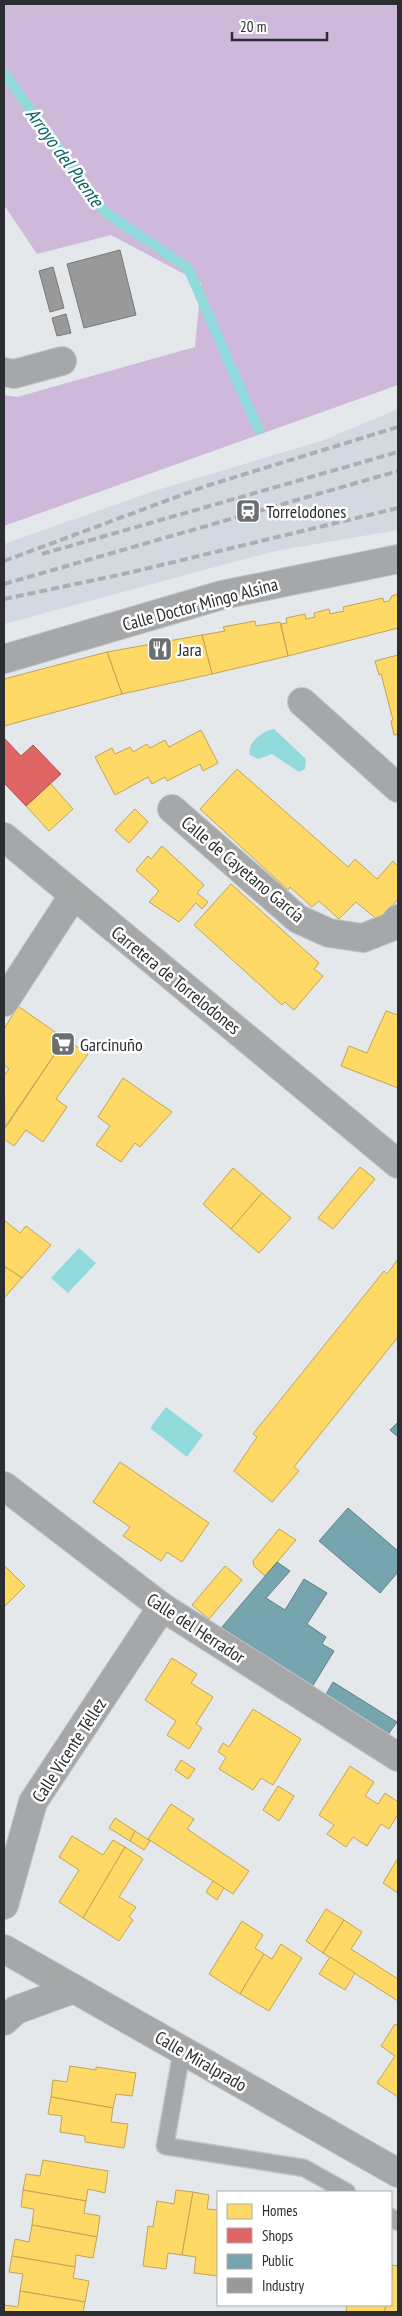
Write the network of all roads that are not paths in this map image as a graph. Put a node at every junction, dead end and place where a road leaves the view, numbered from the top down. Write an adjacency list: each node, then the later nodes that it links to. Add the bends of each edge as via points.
1 (62, 361): 2 (street, via 14,374)
2 (4, 372)
3 (398, 559): 4 (street, Calle Doctor Mingo Alsina, via 222,595)
4 (4, 659)
5 (302, 702): 6 (street)
6 (398, 788)
7 (172, 809): 10 (street, Calle de Cayetano García, via 298,920 329,933 363,938 391,928)
8 (4, 837): 9 (street, Carretera de Torrelodones)
9 (73, 896): 11 (street); 12 (street, Carretera de Torrelodones)
10 (398, 919)
11 (4, 1002)
12 (349, 1122): 13 (street); 14 (street, Carretera de Torrelodones)
13 (398, 1142)
14 (398, 1164)
15 (4, 1486): 16 (street, Calle del Herrador)
16 (162, 1608): 17 (street, Calle del Herrador); 18 (street, Calle Vicente Téllez, via 33,1802)
17 (398, 1757)
18 (4, 1905)
19 (4, 1949): 20 (street, Calle Miralprado)
20 (74, 1989): 21 (street, via 16,2010); 22 (street, Calle Miralprado)
21 (4, 2021)
22 (182, 2050): 23 (street, Calle Miralprado); 24 (lane, via 165,2146 304,2168)
23 (398, 2173)
24 (344, 2191)

